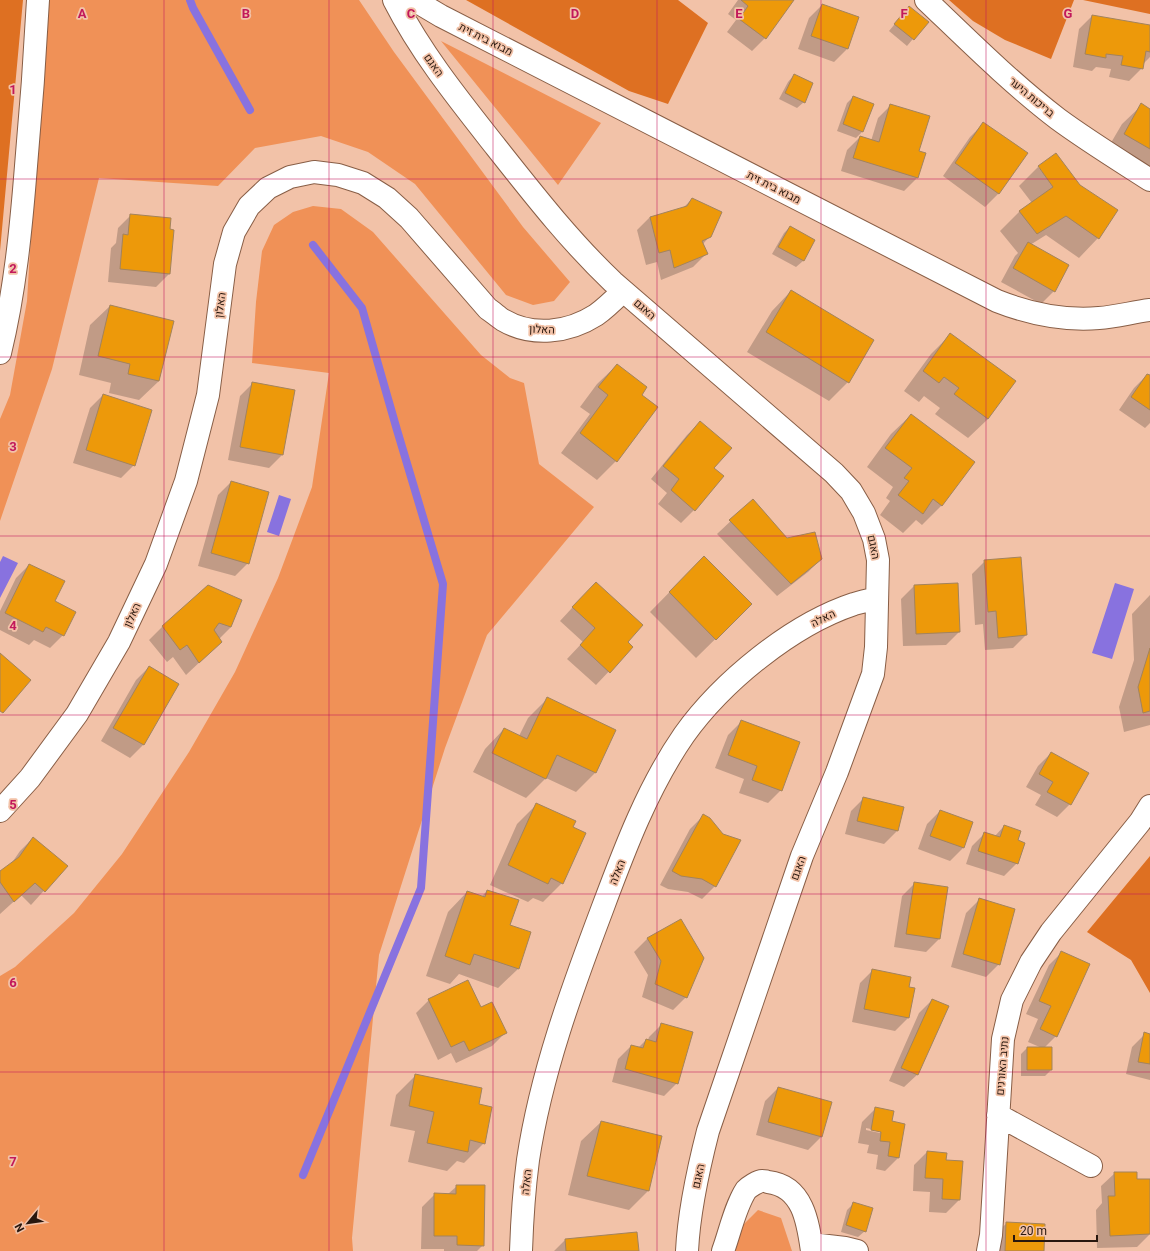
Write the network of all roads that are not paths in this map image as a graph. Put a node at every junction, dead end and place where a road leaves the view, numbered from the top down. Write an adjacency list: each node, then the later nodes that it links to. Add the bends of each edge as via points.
1 (38, 0): 8 (street, via 17,258)
2 (394, 0): 6 (street, האגם, via 423,49 515,170 576,245)
3 (414, 0): 7 (street, מבוא בית זית, via 997,301 1026,311 1070,318 1099,318)
4 (926, 0): 5 (street, בריכות היער, via 982,54 1058,119)
5 (1150, 180)
6 (623, 291): 9 (street, האגם, via 828,468 851,491 864,513 874,539 878,560); 11 (street, האלון, via 596,315 581,323 550,331 518,327 488,309 408,218 387,198 363,183 338,175 314,172 290,177 268,188 250,206 234,232 225,264 208,395 186,481 156,564 119,642 77,714 30,778)
7 (1150, 310)
8 (0, 353)
9 (877, 598): 15 (street, האלה, via 854,604 803,628 752,664 705,709 667,761 642,810 611,886 555,1047 528,1160); 16 (street, האגם, via 873,674 800,864 708,1131 691,1209)
10 (1150, 806): 12 (street, נתיב האורנים, via 1140,822 1051,932 1021,981 1012,1000 1003,1039)
11 (0, 812)
12 (998, 1115): 13 (street); 19 (street, נתיב האורנים)
13 (1091, 1166)
14 (811, 1248): 17 (street, via 799,1201 788,1188 762,1181 747,1189 738,1207); 18 (street, via 845,1248)
15 (521, 1251)
16 (687, 1251)
17 (724, 1251)
18 (857, 1251)
19 (988, 1251)

